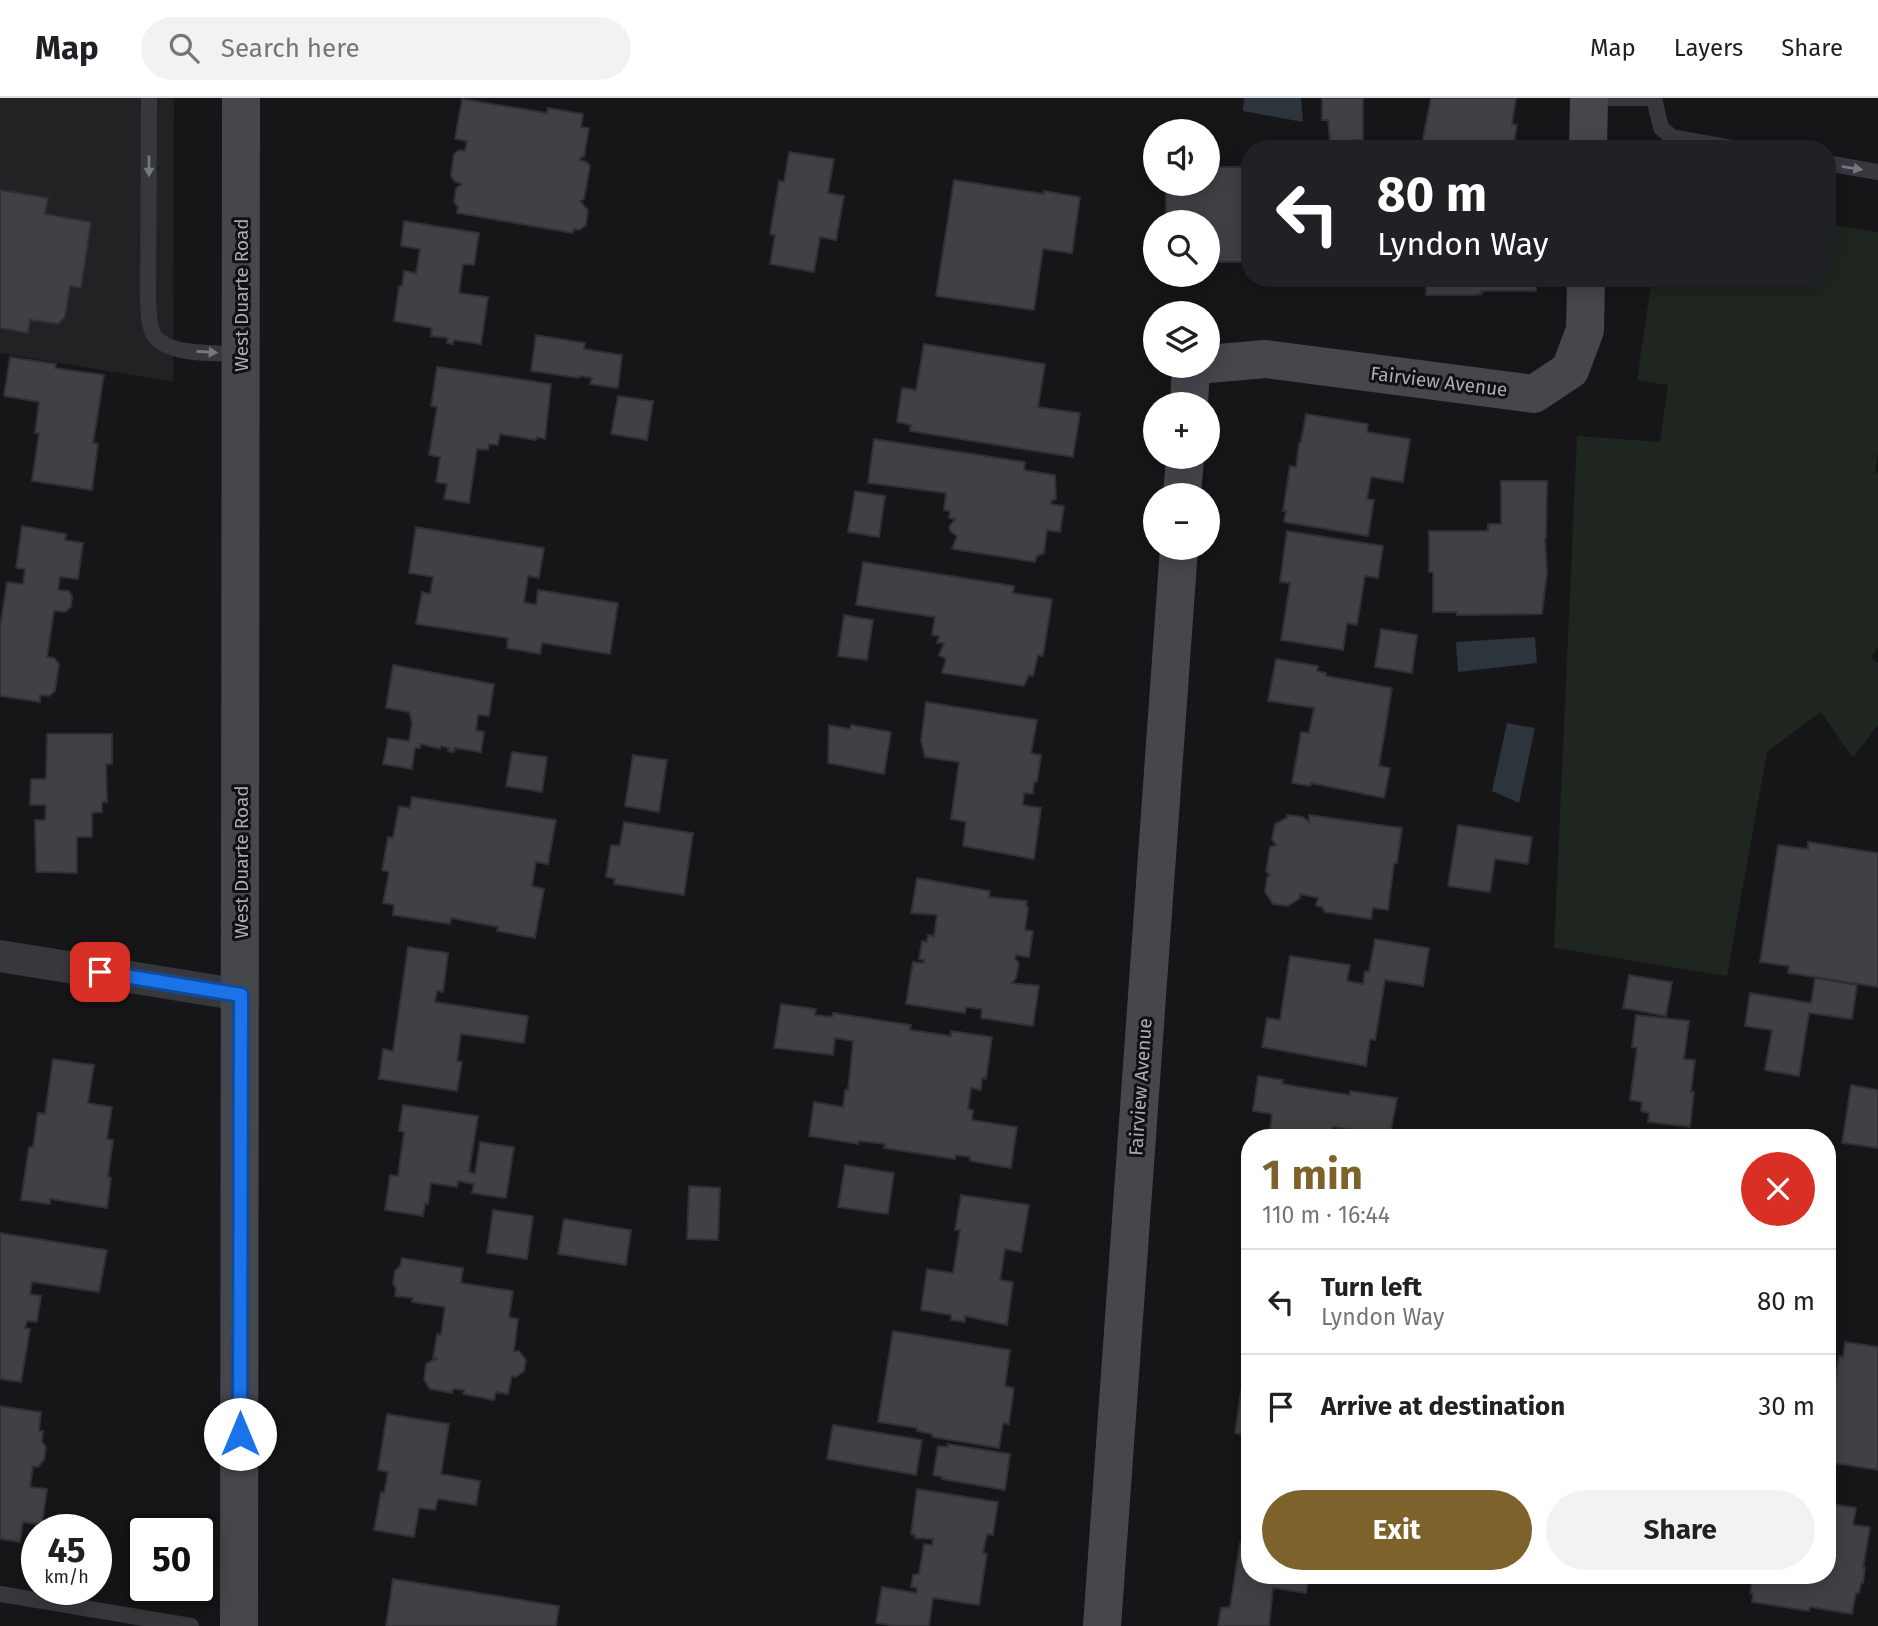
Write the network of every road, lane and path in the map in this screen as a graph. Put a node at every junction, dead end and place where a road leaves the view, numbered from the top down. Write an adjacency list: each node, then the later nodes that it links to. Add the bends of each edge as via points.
1 (149, 98): 11 (lane, one-way to 11, via 148,301 154,335 166,346)
2 (241, 98): 11 (street, West Duarte Road)
3 (1589, 98): 4 (lane); 6 (street)
4 (1648, 98)
5 (1654, 98): 7 (lane, via 1661,128 1672,138)
6 (1588, 140)
7 (1684, 140)
8 (1836, 165): 9 (lane, one-way to 9)
9 (1878, 172)
10 (1586, 287): 12 (street, Fairview Avenue, via 1585,330 1570,370 1534,394 1265,359)
11 (241, 354): 15 (street, West Duarte Road)
12 (1220, 363)
13 (1178, 560): 19 (street, Fairview Avenue)
14 (0, 956): 15 (street)
15 (241, 995): 18 (street, West Duarte Road)
16 (0, 1594): 17 (lane)
17 (191, 1626)
18 (239, 1626)
19 (1102, 1626)

